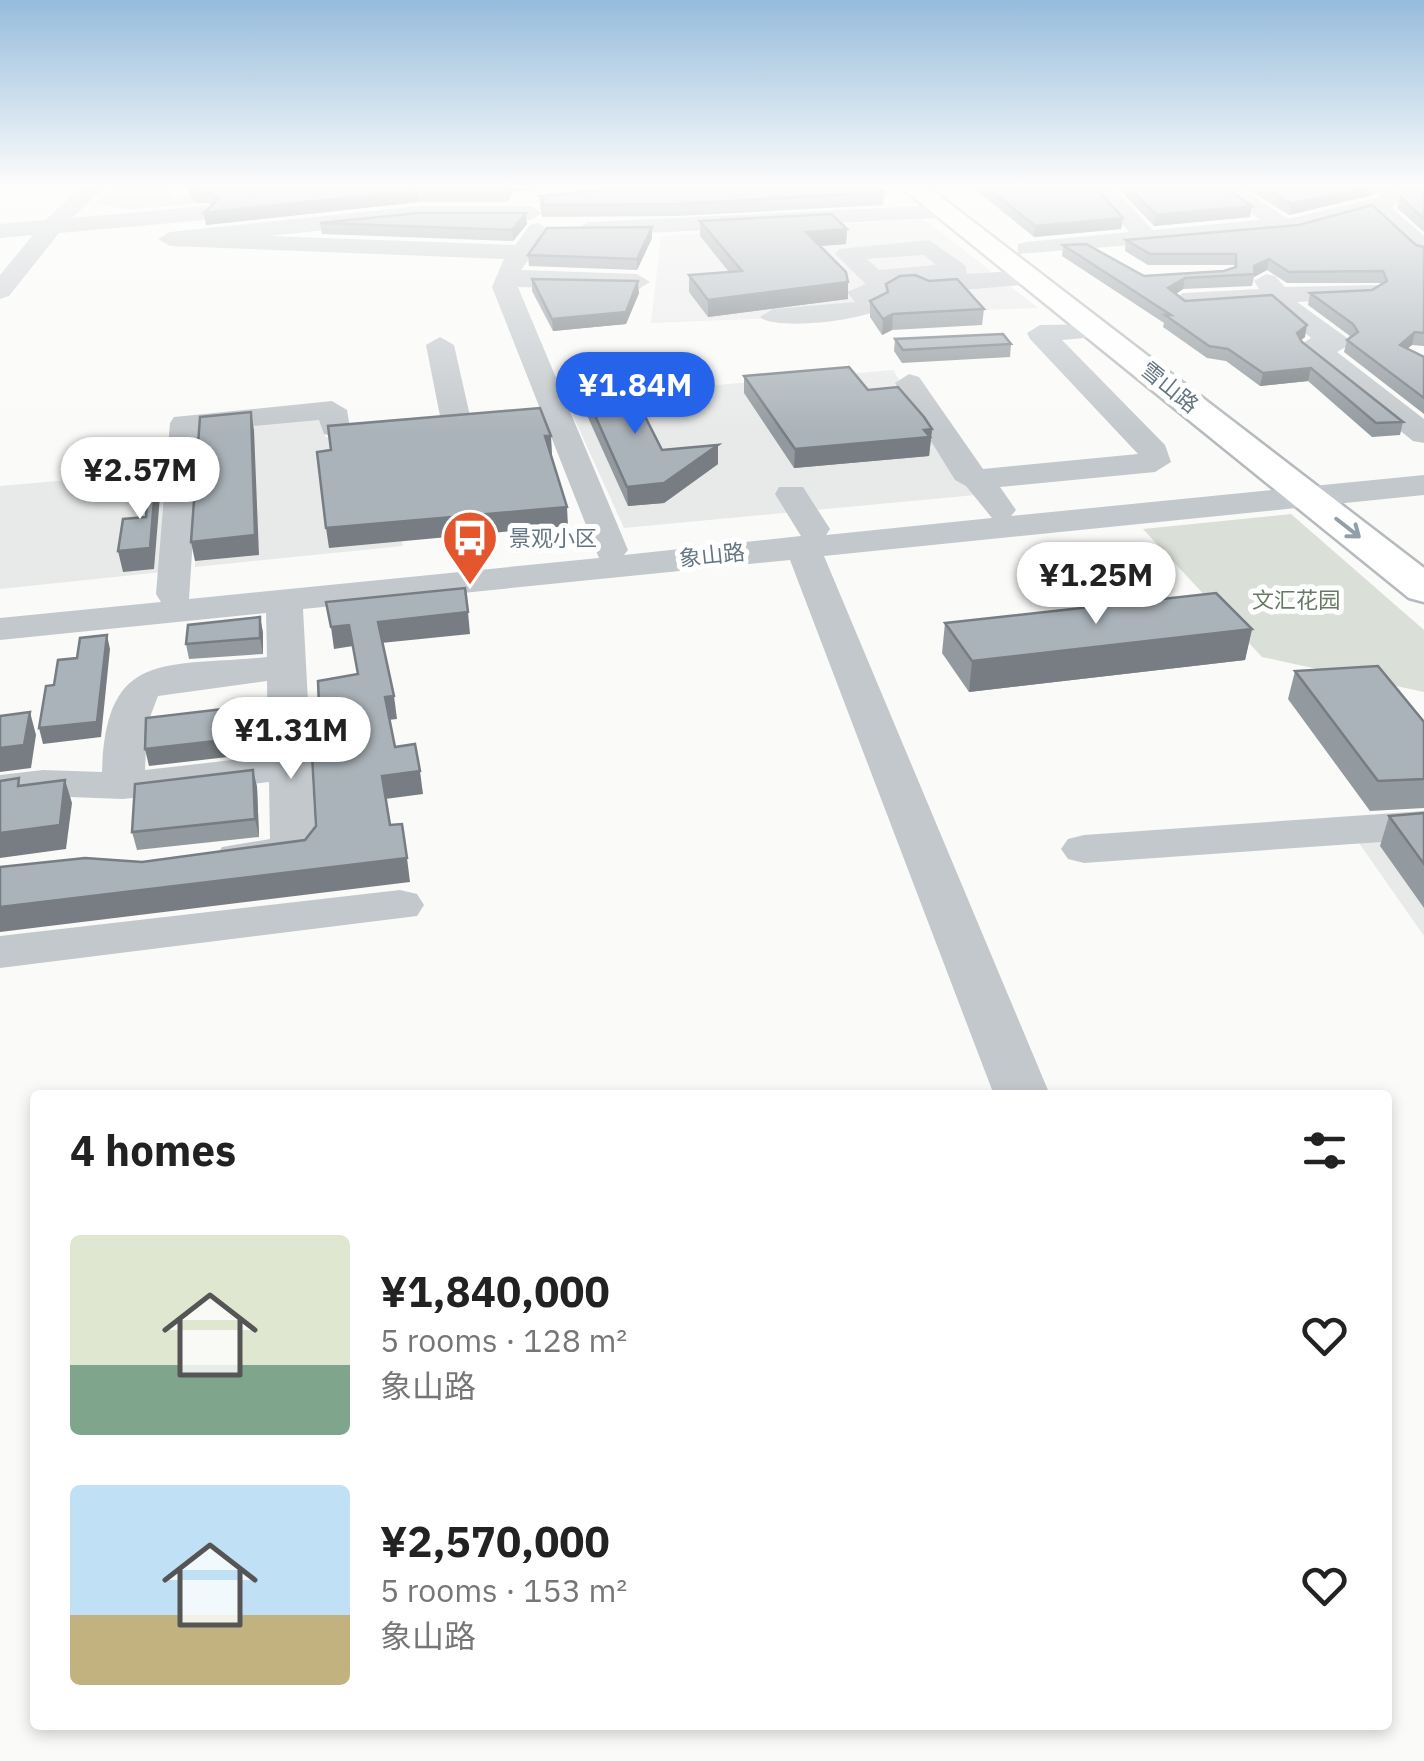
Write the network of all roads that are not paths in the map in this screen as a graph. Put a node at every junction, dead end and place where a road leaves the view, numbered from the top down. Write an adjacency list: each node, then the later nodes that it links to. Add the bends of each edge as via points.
1 (18, 269): 10 (street)
2 (511, 269): 7 (street)
3 (982, 269): 12 (street, via 878,283 860,292 872,304 864,309)
4 (1035, 269): 14 (main road, 雪山路)
5 (1037, 269): 25 (main road, 雪山路)
6 (1248, 269): 11 (street)
7 (506, 277): 8 (street); 17 (street)
8 (637, 282)
9 (1368, 290): 11 (street)
10 (0, 291)
11 (1277, 294): 13 (street); 13 (street, via 1190,310 1250,315 1281,326)
12 (773, 317)
13 (1309, 324): 21 (street, via 1337,344 1312,346)
14 (1098, 330): 23 (street, via 1031,333 1157,459 1149,466); 25 (main road, 雪山路)
15 (440, 345): 18 (street)
16 (909, 384): 23 (street, via 966,473)
17 (553, 410): 18 (street); 29 (street)
18 (455, 416): 19 (street)
19 (420, 419)
20 (335, 428): 32 (street, via 332,410 185,424)
21 (1424, 434)
22 (1424, 470): 25 (street, 象山路)
23 (978, 479): 27 (street)
24 (1424, 484): 25 (street, 象山路)
25 (1316, 486): 27 (street, 象山路); 28 (street, 象山路); 30 (main road, 雪山路); 31 (main road, 雪山路, one-way to 31)
26 (791, 494): 28 (street)
27 (999, 510): 28 (street, 象山路)
28 (808, 538): 29 (street, 象山路); 33 (street, 象山路); 45 (street)
29 (610, 550): 32 (street, 象山路)
30 (1424, 553)
31 (1424, 589)
32 (174, 594): 34 (street, 象山路)
33 (284, 600): 35 (street, 象山路); 36 (street)
34 (0, 613)
35 (0, 629)
36 (286, 667): 37 (street); 38 (street, via 140,688 130,701)
37 (290, 767): 38 (street); 42 (street, via 293,850)
38 (123, 786): 39 (street)
39 (0, 788)
40 (1424, 825): 41 (street)
41 (1084, 849)
42 (202, 862)
43 (400, 905): 44 (street)
44 (0, 952)
45 (1020, 1090)

